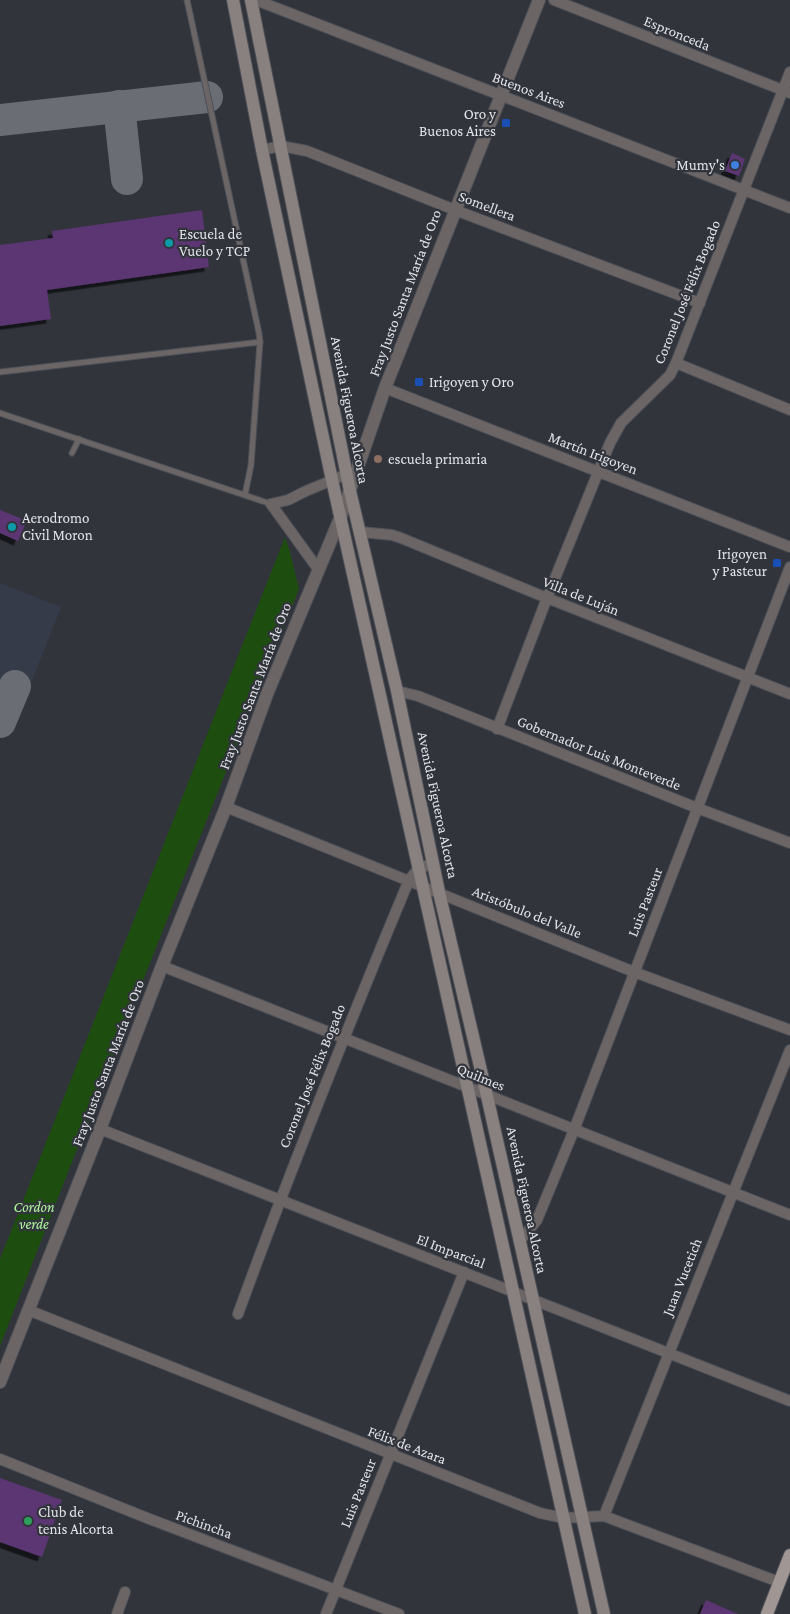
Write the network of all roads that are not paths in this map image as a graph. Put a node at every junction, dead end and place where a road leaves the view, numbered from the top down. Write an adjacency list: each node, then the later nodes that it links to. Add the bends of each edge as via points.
1 (187, 0): 16 (lane)
2 (251, 0): 10 (main road, Avenida Figueroa Alcorta)
3 (256, 0): 9 (street, Buenos Aires)
4 (539, 0): 9 (street, Fray Justo Santa María de Oro)
5 (554, 0): 8 (street, Espronceda)
6 (236, 1): 11 (main road, Avenida Figueroa Alcorta)
7 (790, 72): 8 (street, Coronel José Félix Bogado)
8 (786, 92): 12 (street, Coronel José Félix Bogado)
9 (501, 95): 12 (street, Buenos Aires); 14 (street, Fray Justo Santa María de Oro)
10 (281, 146): 11 (street, Somellera); 14 (street, Somellera, via 307,151); 25 (main road, Avenida Figueroa Alcorta)
11 (262, 150): 26 (main road, Avenida Figueroa Alcorta)
12 (743, 190): 13 (street, Buenos Aires); 15 (street, Coronel José Félix Bogado)
13 (790, 208)
14 (455, 210): 15 (street, Somellera); 19 (street, Fray Justo Santa María de Oro)
15 (700, 303): 17 (street, Coronel José Félix Bogado)
16 (260, 342): 18 (lane); 28 (lane)
17 (676, 363): 20 (street); 24 (street, Coronel José Félix Bogado, via 670,375 621,423)
18 (0, 372)
19 (385, 388): 24 (street, Martín Irigoyen); 27 (street, Fray Justo Santa María de Oro)
20 (790, 410)
21 (0, 413): 22 (lane)
22 (79, 439): 23 (lane); 28 (lane)
23 (72, 454)
24 (598, 471): 32 (street, Martín Irigoyen); 35 (street, Coronel José Félix Bogado)
25 (347, 474): 26 (street); 27 (main road, Avenida Figueroa Alcorta)
26 (332, 480): 29 (street, via 288,500); 30 (main road, Avenida Figueroa Alcorta)
27 (350, 491): 30 (street, Fray Justo Santa María de Oro); 31 (main road, Avenida Figueroa Alcorta)
28 (245, 495): 29 (lane)
29 (271, 504): 34 (street)
30 (341, 516): 34 (street, Fray Justo Santa María de Oro); 44 (main road, Avenida Figueroa Alcorta)
31 (361, 532): 35 (street, Villa de Luján, via 397,537); 37 (main road, Avenida Figueroa Alcorta)
32 (790, 547)
33 (790, 567): 36 (street, Luis Pasteur)
34 (318, 569): 40 (street, Fray Justo Santa María de Oro, via 267,694)
35 (547, 598): 36 (street, Villa de Luján); 39 (street, Coronel José Félix Bogado)
36 (748, 677): 38 (street, Villa de Luján); 41 (street, Luis Pasteur)
37 (397, 691): 39 (street, Gobernador Luis Monteverde, via 418,696); 43 (main road, Avenida Figueroa Alcorta)
38 (790, 694)
39 (497, 729): 41 (street, Gobernador Luis Monteverde)
40 (226, 807): 45 (street, Aristóbulo del Valle); 48 (street, Fray Justo Santa María de Oro)
41 (697, 808): 42 (street, Gobernador Luis Monteverde); 49 (street, Luis Pasteur)
42 (790, 843)
43 (433, 863): 44 (street, Coronel José Félix Bogado); 47 (main road, Avenida Figueroa Alcorta)
44 (418, 869): 45 (street, Coronel José Félix Bogado); 46 (main road, Avenida Figueroa Alcorta)
45 (409, 880): 46 (street, Aristóbulo del Valle); 51 (street, Coronel José Félix Bogado)
46 (422, 886): 47 (street, Aristóbulo del Valle); 53 (main road, Avenida Figueroa Alcorta)
47 (439, 892): 49 (street, Aristóbulo del Valle); 54 (main road, Avenida Figueroa Alcorta)
48 (162, 966): 51 (street, Quilmes); 55 (street, Fray Justo Santa María de Oro)
49 (634, 972): 50 (street, Aristóbulo del Valle); 56 (street, Luis Pasteur)
50 (790, 1030)
51 (343, 1037): 53 (street, Quilmes); 58 (street, Coronel José Félix Bogado)
52 (790, 1050): 57 (street, Juan Vucetich)
53 (466, 1087): 54 (street, Quilmes); 62 (main road, Avenida Figueroa Alcorta)
54 (487, 1096): 56 (street, Quilmes); 60 (main road, Avenida Figueroa Alcorta)
55 (100, 1129): 58 (street, El Imparcial); 64 (street, Fray Justo Santa María de Oro)
56 (574, 1130): 57 (street, Quilmes); 60 (street, Luis Pasteur, via 537,1220)
57 (733, 1192): 59 (street, Quilmes); 66 (street, Juan Vucetich)
58 (280, 1199): 61 (street, El Imparcial); 65 (street, Coronel José Félix Bogado)
59 (790, 1215)
60 (519, 1242): 63 (main road, Avenida Figueroa Alcorta)
61 (464, 1272): 62 (street, El Imparcial); 69 (street, Luis Pasteur)
62 (512, 1290): 63 (street, El Imparcial); 73 (main road, Avenida Figueroa Alcorta)
63 (532, 1299): 66 (street, El Imparcial); 72 (main road, Avenida Figueroa Alcorta)
64 (28, 1310): 67 (street, Fray Justo Santa María de Oro); 69 (street, Félix de Azara)
65 (238, 1314)
66 (668, 1353): 68 (street, El Imparcial); 71 (street, Juan Vucetich)
67 (0, 1382)
68 (790, 1401)
69 (390, 1454): 73 (street, Félix de Azara, via 540,1513); 76 (street, Luis Pasteur)
70 (0, 1458): 76 (street, Pichincha, via 147,1518)
71 (604, 1516): 72 (street, Félix de Azara); 75 (street, Félix de Azara)
72 (582, 1517): 73 (street, Félix de Azara); 82 (main road, Avenida Figueroa Alcorta)
73 (563, 1518): 81 (main road, Avenida Figueroa Alcorta)
74 (790, 1555): 75 (main road)
75 (779, 1582): 83 (main road)
76 (336, 1589): 79 (street, Luis Pasteur); 80 (street, Pichincha)
77 (125, 1592): 78 (street)
78 (117, 1614)
79 (326, 1614)
80 (399, 1614)
81 (584, 1614)
82 (604, 1614)
83 (767, 1614)

